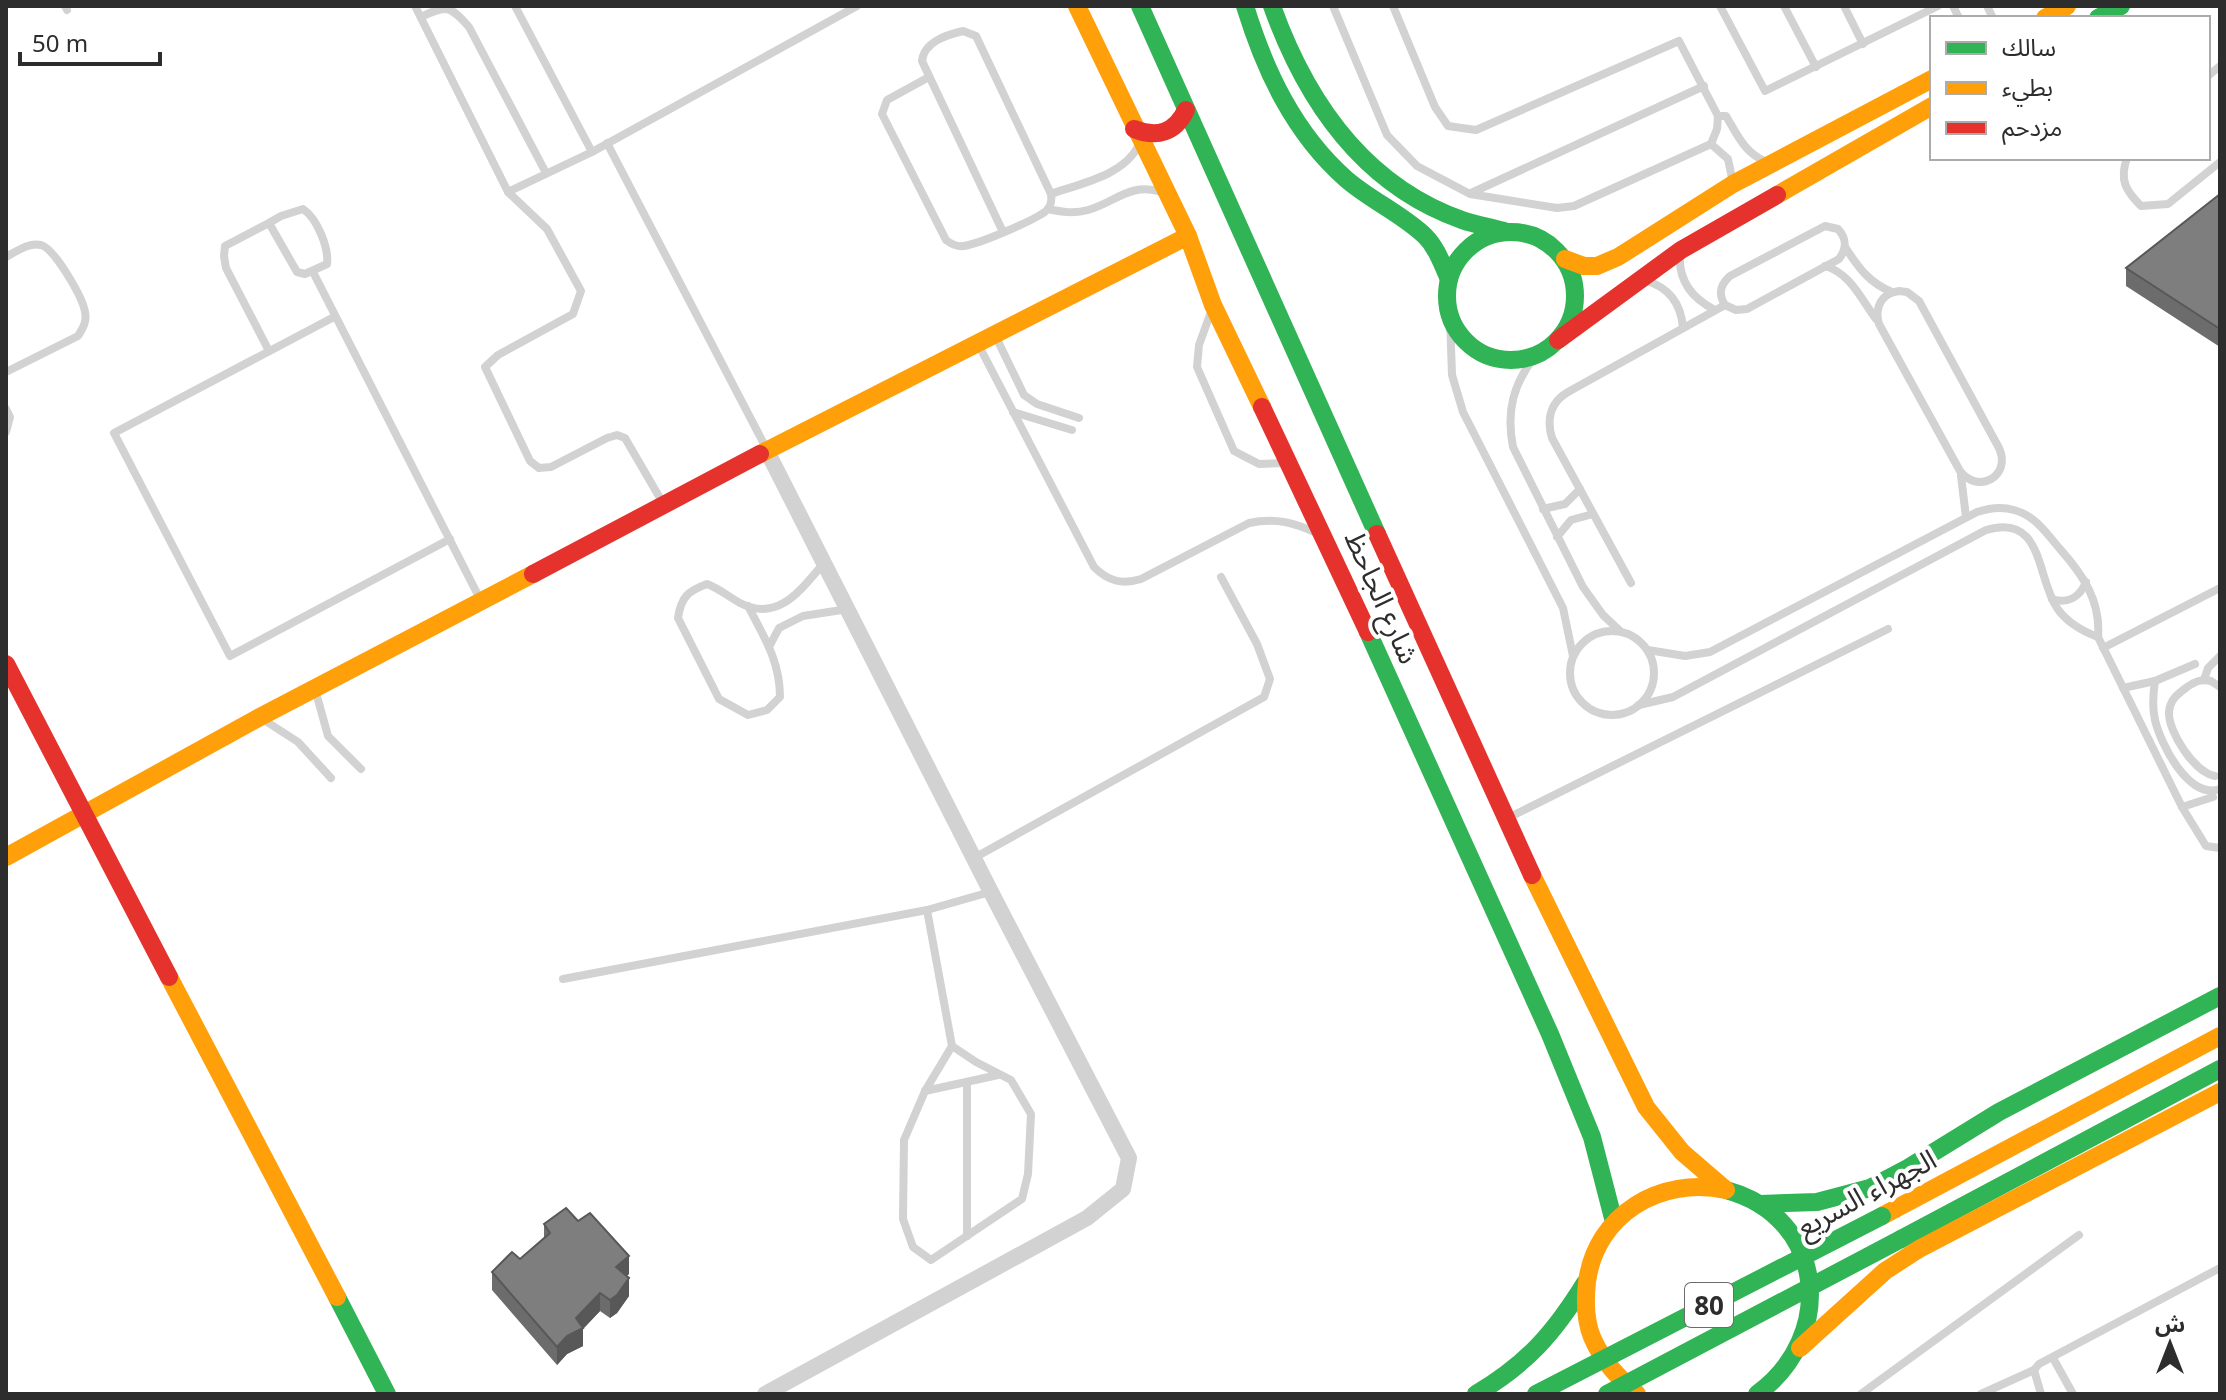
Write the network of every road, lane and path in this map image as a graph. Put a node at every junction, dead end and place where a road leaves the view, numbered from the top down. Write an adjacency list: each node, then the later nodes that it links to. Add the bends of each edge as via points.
1 (415, 6): 18 (lane)
2 (515, 6): 30 (lane)
3 (857, 6): 28 (lane)
4 (1077, 6): 27 (main road, شارع الجاحظ)
5 (1140, 6): 25 (main road, شارع الجاحظ)
6 (1245, 6): 51 (main road, via 1275,87 1308,138 1345,179 1426,237)
7 (1272, 6): 42 (main road, via 1312,98 1363,159 1427,204)
8 (1333, 6): 39 (lane, via 1387,135 1417,166)
9 (1393, 6): 23 (lane, via 1448,126 1476,130 1679,41)
10 (1720, 6): 20 (lane, via 1765,91)
11 (1784, 6): 20 (lane)
12 (1844, 6): 19 (lane)
13 (1938, 6): 19 (lane)
14 (2067, 6): 16 (main road)
15 (2121, 6): 17 (main road)
16 (2049, 16)
17 (2102, 16)
18 (421, 17): 34 (lane, via 441,8 456,11 469,27); 36 (lane)
19 (1863, 44): 20 (lane)
20 (1816, 67)
21 (929, 77): 38 (lane, via 922,61 926,47 963,31 976,36); 43 (lane); 43 (lane, via 887,100 883,119 950,243 963,246)
22 (1930, 80): 33 (main road)
23 (1704, 86): 26 (lane); 39 (lane)
24 (1930, 107): 46 (main road)
25 (1186, 110): 27 (main road, via 1165,134); 115 (main road, شارع الجاحظ)
26 (1718, 116): 29 (lane); 33 (lane, via 1726,116 1751,155)
27 (1137, 135): 37 (main road, شارع الجاحظ); 38 (lane, via 1134,155 1116,170)
28 (607, 143): 30 (lane); 71 (lane)
29 (1711, 144): 35 (lane, via 1728,159); 39 (lane, via 1574,206)
30 (592, 152): 34 (lane)
31 (2126, 160): 32 (lane, via 2127,192 2141,206 2168,204)
32 (2220, 162)
33 (1771, 164): 35 (main road)
34 (546, 173): 36 (lane)
35 (1733, 184): 48 (main road, via 1618,257 1597,266)
36 (508, 192): 75 (lane, via 547,229 581,291 573,314 485,367 530,461 539,468 551,467 617,435 625,438)
37 (1166, 193): 40 (lane, via 1148,188 1087,211); 44 (main road, شارع الجاحظ)
38 (1051, 194): 40 (lane)
39 (1470, 194)
40 (1048, 209): 43 (lane)
41 (269, 223): 50 (lane, via 297,272); 50 (lane, via 303,209 310,214 329,253 327,264); 63 (lane, via 225,246 224,256)
42 (1505, 231): 48 (main road, via 1539,237); 51 (main road, via 1476,242 1454,265)
43 (1003, 232)
44 (1188, 236): 54 (main road, شارع الجاحظ); 61 (main road)
45 (1845, 247): 49 (lane, via 1839,259); 53 (lane, via 1872,282); 55 (lane, via 1838,229 1818,228 1730,276 1721,286)
46 (1681, 250): 52 (main road); 56 (lane, via 1687,287)
47 (6, 257): 65 (lane, via 30,245 55,254 85,311 85,325 78,336)
48 (1565, 259): 62 (main road, via 1576,301)
49 (1825, 266): 55 (lane, via 1747,309); 59 (lane, via 1847,279)
50 (313, 272): 57 (lane)
51 (1449, 279): 58 (main road)
52 (1638, 280): 60 (lane, via 1671,294); 62 (main road)
53 (1892, 292): 59 (lane, via 1877,309); 73 (lane, via 1907,292 1919,301 2002,455 2001,469 1992,480 1978,483)
54 (1213, 305): 72 (main road, شارع الجاحظ); 72 (lane, via 1197,367 1234,451 1259,464)
55 (1725, 305): 56 (lane)
56 (1715, 310): 60 (lane)
57 (334, 317): 63 (lane); 81 (lane)
58 (1450, 317): 64 (main road, via 1470,345 1485,354 1510,360); 97 (lane, via 1452,375 1463,412 1558,597)
59 (1879, 324): 73 (lane)
60 (1683, 328): 74 (lane, via 1555,403 1549,429)
61 (986, 338): 67 (lane); 68 (lane, via 1024,395); 71 (main road)
62 (1558, 340): 64 (main road)
63 (269, 351): 81 (lane, via 114,433 230,656)
64 (1536, 355): 76 (lane, via 1515,389 1509,428)
65 (6, 372)
66 (6, 409): 70 (lane)
67 (1013, 412): 69 (lane); 80 (lane, via 1094,567 1110,580 1141,579 1261,520 1286,521)
68 (1079, 418)
69 (1072, 430)
70 (6, 432)
71 (767, 451): 75 (main road); 82 (street)
72 (1290, 463): 80 (main road, شارع الجاحظ)
73 (1960, 471): 78 (lane)
74 (1580, 489): 76 (lane, via 1565,504); 77 (lane)
75 (665, 506): 88 (main road)
76 (1543, 509): 79 (lane)
77 (1593, 514): 79 (lane, via 1571,520); 85 (lane)
78 (1966, 517): 84 (lane, via 2001,508 2024,514 2043,528); 96 (lane, via 1721,648 1685,656)
79 (1557, 537): 92 (lane, via 1590,597)
80 (1325, 538): 132 (main road, شارع الجاحظ, via 1550,1034 1592,1137)
81 (450, 539): 88 (lane)
82 (824, 563): 89 (lane, via 782,605 758,610); 90 (street)
83 (1221, 577): 118 (lane, via 1270,679 1264,697)
84 (2086, 582): 87 (lane, via 2073,598); 93 (lane, via 2097,608)
85 (1631, 583)
86 (2220, 588): 95 (lane)
87 (2052, 599): 93 (lane, via 2071,623); 106 (lane, via 2041,561 2027,538 1997,527 1673,697)
88 (482, 602): 105 (main road)
89 (748, 606): 94 (lane); 94 (lane, via 707,584 689,590 680,603 678,618 719,699 748,715 767,710 780,697 780,674)
90 (848, 609): 94 (lane, via 803,616 779,628); 118 (street)
91 (1888, 629): 115 (lane)
92 (1620, 631): 96 (lane); 97 (lane, via 1587,638)
93 (2098, 637): 95 (lane)
94 (769, 647)
95 (2103, 648): 104 (lane)
96 (1648, 650): 106 (lane, via 1655,673 1648,696)
97 (1573, 656): 106 (lane, via 1575,692 1592,710 1616,715)
98 (2220, 656): 101 (lane)
99 (6, 664): 114 (main road)
100 (2195, 664): 102 (lane)
101 (2204, 680): 103 (lane); 109 (lane, via 2176,695 2169,720 2194,765)
102 (2155, 681): 104 (lane); 111 (lane, via 2155,720 2184,776 2204,790)
103 (2220, 687)
104 (2123, 688): 113 (lane)
105 (315, 689): 107 (main road); 108 (lane, via 328,736)
106 (1639, 705)
107 (260, 717): 110 (lane, via 298,742); 114 (main road)
108 (361, 769)
109 (2215, 776)
110 (331, 778)
111 (2220, 789)
112 (2213, 797): 113 (lane)
113 (2182, 807): 116 (lane, via 2206,846)
114 (84, 816): 117 (main road); 140 (main road)
115 (1505, 820): 130 (main road, شارع الجاحظ, via 1646,1107 1678,1150)
116 (2220, 848)
117 (6, 857)
118 (974, 858): 119 (street)
119 (991, 892): 120 (lane); 141 (street, via 1129,1158 1123,1189 1087,1218)
120 (927, 910): 121 (lane); 124 (lane)
121 (563, 979)
122 (2220, 996): 131 (main road, الجهراء السريع, via 1997,1113 1880,1183 1817,1202)
123 (2220, 1036): 143 (main road, الجهراء السريع / 80, bridge)
124 (952, 1046): 126 (lane); 128 (lane)
125 (2220, 1069): 144 (main road, الجهراء السريع / 80, bridge)
126 (1000, 1075): 127 (lane); 134 (lane, via 1011,1080 1031,1114 1028,1174 1022,1199)
127 (967, 1082): 128 (lane); 134 (lane)
128 (925, 1091): 134 (lane, via 904,1140 903,1219 913,1247 931,1260)
129 (2220, 1092): 137 (main road, via 1919,1249 1885,1271)
130 (1725, 1189): 131 (main road); 132 (main road, via 1690,1186 1657,1193)
131 (1760, 1204): 137 (main road, via 1797,1243 1809,1277 1810,1313)
132 (1614, 1222): 136 (main road, via 1594,1250)
133 (2079, 1235): 147 (lane)
134 (967, 1236)
135 (2220, 1268): 138 (lane)
136 (1585, 1283): 142 (main road, via 1543,1346); 145 (main road, via 1585,1320 1598,1353 1620,1382)
137 (1800, 1348): 146 (main road, via 1780,1376)
138 (2053, 1358): 139 (lane); 150 (lane)
139 (2034, 1370): 148 (lane); 149 (lane)
140 (387, 1394)
141 (765, 1394)
142 (1476, 1394)
143 (1536, 1394)
144 (1607, 1394)
145 (1637, 1394)
146 (1757, 1394)
147 (1861, 1394)
148 (1981, 1394)
149 (2041, 1394)
150 (2073, 1394)

